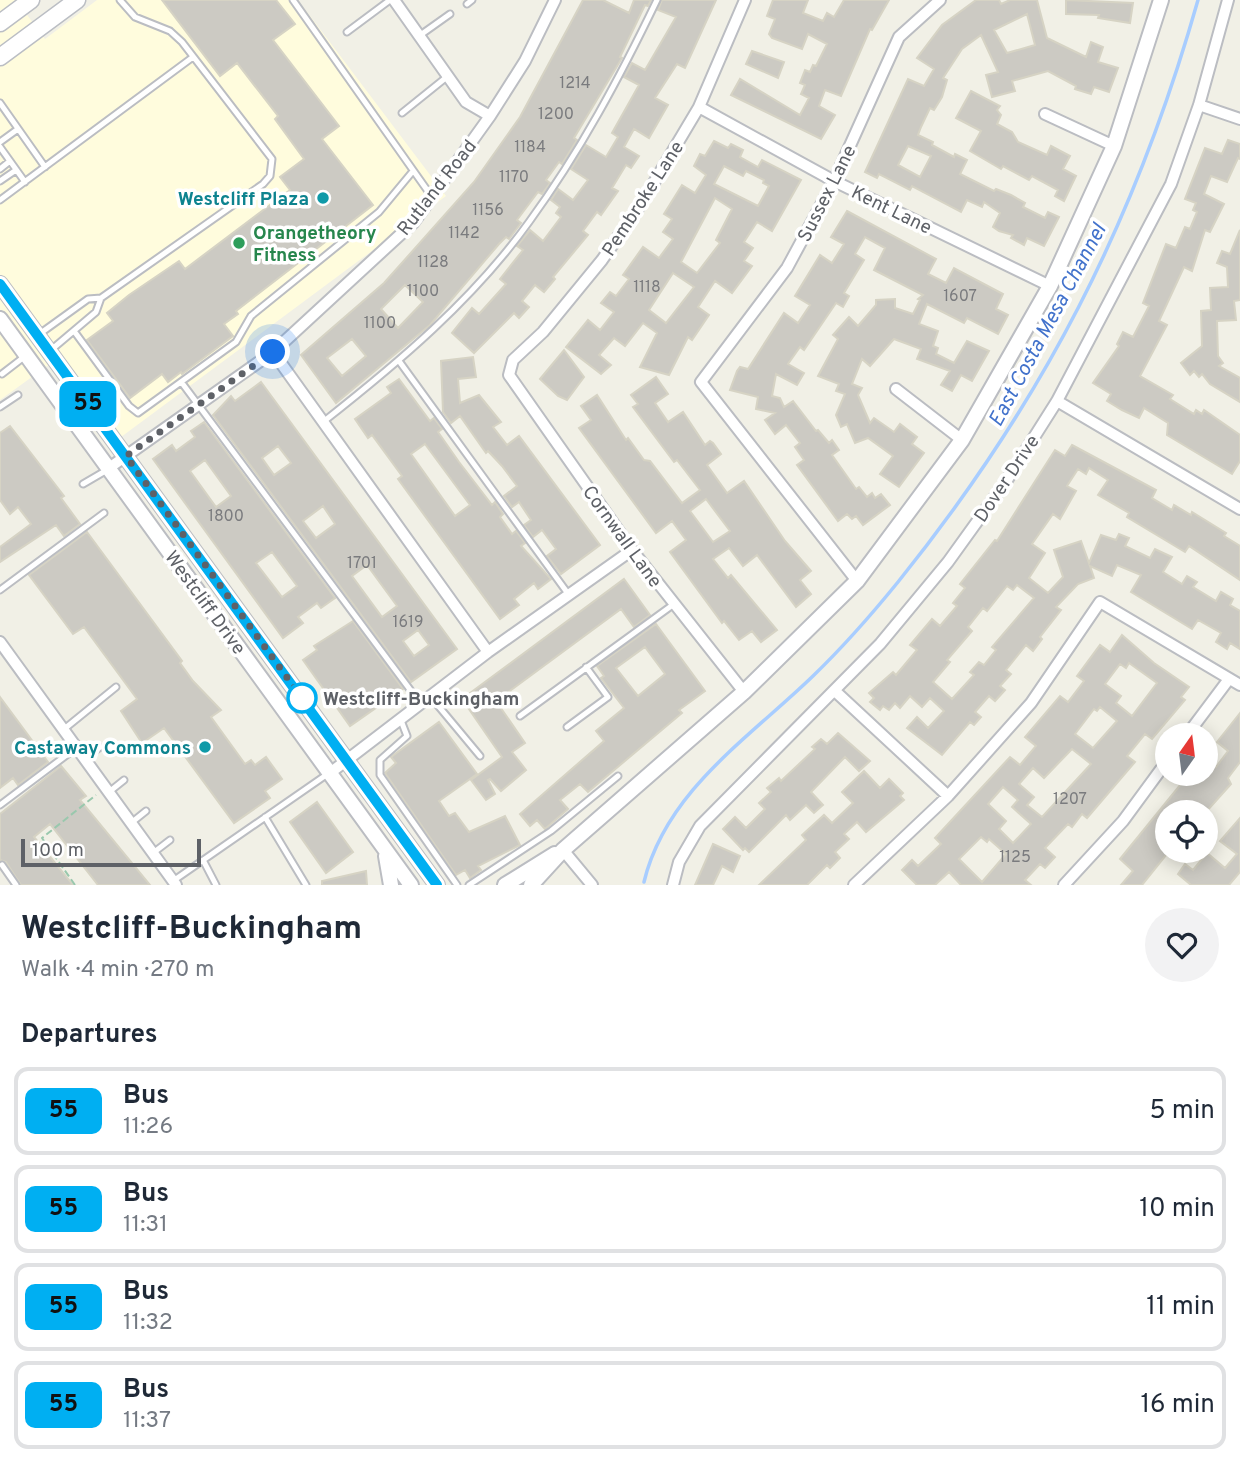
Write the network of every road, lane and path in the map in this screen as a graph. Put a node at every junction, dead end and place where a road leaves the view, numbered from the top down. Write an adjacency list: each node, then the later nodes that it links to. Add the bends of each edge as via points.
1 (32, 0): 13 (main road)
2 (77, 0): 16 (main road)
3 (293, 0): 33 (lane)
4 (392, 0): 14 (lane); 15 (street)
5 (555, 0): 24 (street, Rutland Road)
6 (657, 0): 49 (lane, via 578,150 528,224 473,288)
7 (745, 0): 21 (street, Pembroke Lane)
8 (940, 0): 35 (street, Sussex Lane, via 900,37)
9 (1161, 0): 28 (street)
10 (1228, 0): 20 (street, Dover Drive)
11 (124, 1): 17 (lane, via 135,17 170,31)
12 (450, 14): 15 (lane)
13 (0, 22)
14 (347, 32)
15 (419, 36): 18 (street)
16 (0, 57)
17 (193, 57): 30 (lane); 41 (lane, via 272,159 270,176)
18 (448, 76): 22 (lane); 24 (street, via 467,102)
19 (0, 103): 26 (lane)
20 (1199, 105): 25 (street); 55 (street, Dover Drive, via 1171,184)
21 (699, 107): 35 (street, Kent Lane); 51 (street, Pembroke Lane, via 602,260 513,360)
22 (402, 113)
23 (1045, 114): 28 (street)
24 (491, 116): 37 (street, Rutland Road)
25 (1240, 119)
26 (18, 129): 27 (lane); 30 (lane)
27 (0, 144): 29 (lane)
28 (1114, 146): 40 (street)
29 (10, 161): 31 (lane); 32 (lane)
30 (45, 167): 36 (lane)
31 (0, 169)
32 (16, 170): 34 (lane); 36 (lane)
33 (413, 171): 37 (lane); 52 (lane, via 379,212 251,316 229,349)
34 (0, 181)
35 (834, 181): 40 (street, Kent Lane); 66 (street, Sussex Lane, via 787,268 701,382)
36 (25, 182): 38 (lane)
37 (432, 197): 47 (street, Rutland Road, via 414,222)
38 (0, 201)
39 (0, 284): 46 (street, Westcliff Drive)
40 (1050, 286): 59 (street)
41 (100, 298): 42 (lane, via 88,299); 44 (lane, via 96,313)
42 (69, 312): 44 (lane); 46 (lane)
43 (0, 319): 48 (street, Westcliff Drive)
44 (80, 326): 45 (lane)
45 (74, 331): 46 (lane); 52 (lane, via 136,413)
46 (44, 343): 48 (street); 60 (street, Westcliff Drive)
47 (273, 352): 56 (street, Rutland Road); 58 (street)
48 (26, 355): 50 (lane); 61 (street, Westcliff Drive)
49 (399, 361): 58 (lane); 68 (lane)
50 (2, 374)
51 (509, 376): 65 (street, Cornwall Lane)
52 (182, 383): 56 (lane)
53 (896, 389): 59 (street)
54 (18, 395): 57 (lane)
55 (1057, 401): 63 (street); 77 (street, Dover Drive, via 948,562)
56 (198, 405): 60 (street, Rutland Road); 79 (lane)
57 (0, 407)
58 (323, 422): 71 (street)
59 (962, 440): 66 (street)
60 (126, 456): 61 (street, Rutland Road); 88 (street, Westcliff Drive)
61 (109, 468): 62 (lane); 90 (street, Westcliff Drive)
62 (83, 484)
63 (1240, 509)
64 (103, 513): 67 (lane)
65 (632, 550): 68 (street); 69 (street, Cornwall Lane)
66 (857, 581): 76 (street)
67 (0, 590)
68 (569, 595): 71 (street)
69 (674, 604): 72 (lane); 76 (street, Cornwall Lane)
70 (1, 645): 84 (street)
71 (488, 652): 78 (street)
72 (586, 667): 80 (lane); 83 (lane, via 608,697)
73 (1229, 679): 74 (street); 82 (street); 95 (street, via 1100,602 1031,702)
74 (1240, 685)
75 (116, 687): 84 (lane)
76 (744, 692): 102 (street)
77 (836, 692): 95 (street); 119 (street, Dover Drive, via 700,826 679,862)
78 (430, 696): 79 (street); 87 (lane)
79 (420, 703): 81 (street)
80 (520, 716)
81 (400, 718): 88 (street); 114 (lane, via 407,736 380,760 380,775)
82 (1196, 723)
83 (567, 727)
84 (63, 730): 86 (street)
85 (100, 747): 89 (lane)
86 (76, 748): 89 (street); 96 (lane)
87 (480, 756)
88 (346, 758): 90 (street); 113 (street, Westcliff Drive)
89 (85, 759): 94 (street)
90 (330, 773): 98 (lane); 101 (street, Westcliff Drive)
91 (618, 776): 115 (lane, via 551,831)
92 (1155, 777): 121 (street, via 1123,821)
93 (124, 780): 94 (lane)
94 (107, 790): 99 (street); 108 (path, via 42,838)
95 (948, 796): 120 (street)
96 (0, 805)
97 (146, 811): 99 (lane)
98 (265, 817): 104 (lane); 110 (lane)
99 (131, 823): 103 (street)
100 (170, 840): 103 (lane)
101 (384, 848): 111 (street); 112 (street, Westcliff Drive)
102 (563, 850): 116 (street); 117 (street); 118 (street)
103 (153, 853): 106 (street)
104 (203, 860): 106 (lane); 109 (lane)
105 (2, 865): 107 (lane)
106 (174, 883)
107 (16, 885)
108 (75, 885)
109 (216, 885)
110 (306, 885)
111 (391, 885)
112 (411, 885)
113 (437, 885)
114 (457, 885)
115 (469, 885)
116 (505, 885)
117 (531, 885)
118 (592, 885)
119 (673, 885)
120 (853, 885)
121 (1064, 885)

